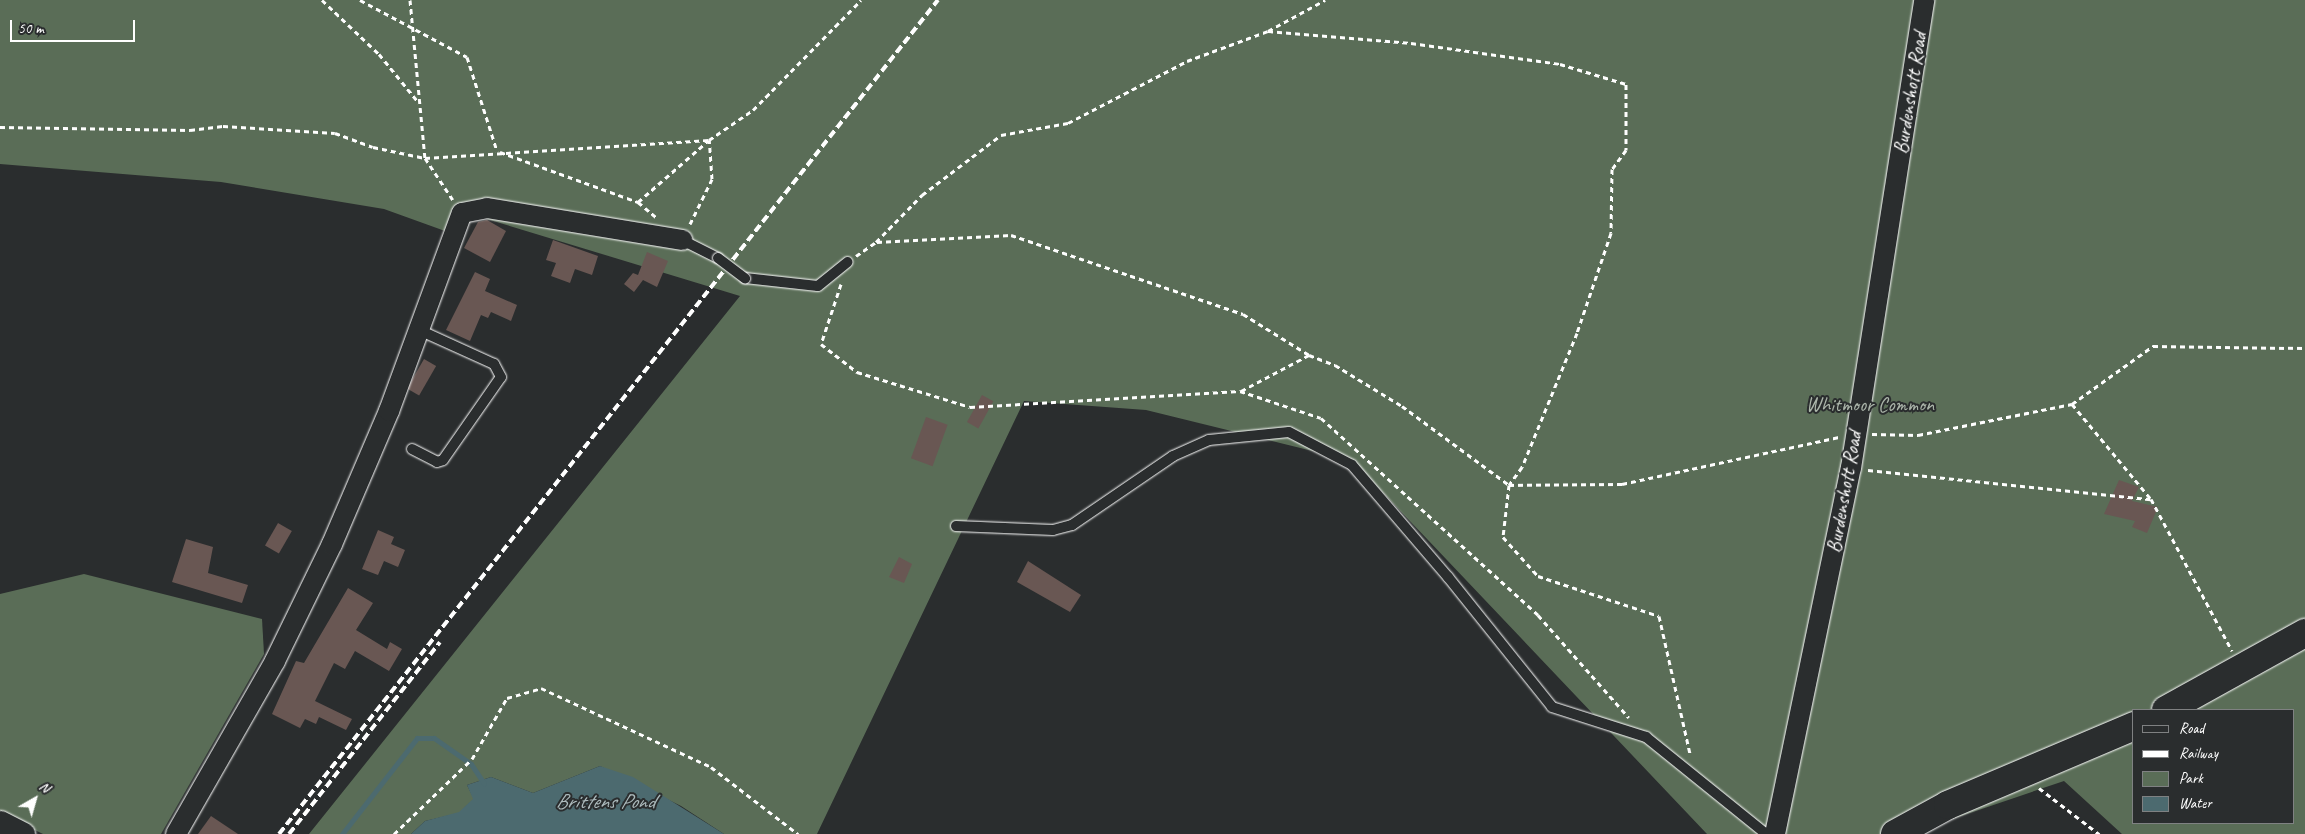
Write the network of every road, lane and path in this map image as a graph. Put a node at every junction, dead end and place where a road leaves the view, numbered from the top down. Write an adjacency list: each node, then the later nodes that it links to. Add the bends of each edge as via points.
1 (322, 0): 9 (path, via 379,54)
2 (360, 0): 7 (path)
3 (410, 0): 7 (path)
4 (862, 0): 11 (path, via 753,110)
5 (1325, 0): 8 (path)
6 (1924, 0): 24 (street, Burdenshott Road)
7 (410, 26): 9 (path); 12 (path, via 467,57)
8 (1268, 31): 17 (path, via 1187,61 1068,123 1001,135 922,195); 27 (path, via 1411,43 1560,64 1626,84 1626,150 1612,169 1611,233 1570,351 1522,467)
9 (419, 103): 13 (path)
10 (0, 127): 13 (path, via 190,130 223,126 335,133 373,147)
11 (709, 140): 12 (path); 14 (path); 16 (path, via 712,179)
12 (497, 151): 13 (path); 14 (path)
13 (425, 158): 15 (path)
14 (638, 202): 16 (path)
15 (462, 213): 16 (street, via 487,208); 19 (street)
16 (682, 240): 18 (lane, bridge, via 718,258 744,278 818,286)
17 (876, 242): 18 (path); 21 (path, via 1011,235 1243,314)
18 (848, 262): 22 (path, via 821,344 857,372 970,407)
19 (419, 330): 25 (lane, via 494,364 501,377 443,460 437,462); 39 (street, via 332,544 275,661)
20 (2305, 348): 23 (path, via 2153,346)
21 (1309, 355): 22 (path); 27 (path, via 1335,364 1402,406)
22 (1240, 391): 34 (path, via 1320,418 1538,615)
23 (2072, 404): 24 (path, via 1918,435); 28 (path)
24 (1855, 434): 26 (street, Burdenshott Road); 27 (path, via 1622,484)
25 (412, 448)
26 (1852, 468): 28 (path); 43 (street, Burdenshott Road)
27 (1509, 484): 35 (path, via 1503,537 1538,576 1658,616)
28 (2150, 499): 31 (path)
29 (956, 526): 34 (lane, via 1053,530 1072,525 1174,456 1209,440 1289,432 1352,465 1448,577 1552,708)
30 (2305, 633): 31 (main road)
31 (2242, 669): 32 (main road)
32 (2168, 709)
33 (2132, 727): 36 (main road)
34 (1646, 737): 35 (lane)
35 (1693, 776): 42 (lane, via 1739,808)
36 (2022, 776): 44 (main road, via 1948,805); 45 (path)
37 (0, 823): 38 (street)
38 (22, 834)
39 (176, 834)
40 (394, 834): 41 (path, via 472,760 507,698 541,688 711,767)
41 (798, 834)
42 (1766, 834)
43 (1775, 834)
44 (1895, 834)
45 (2099, 834)

